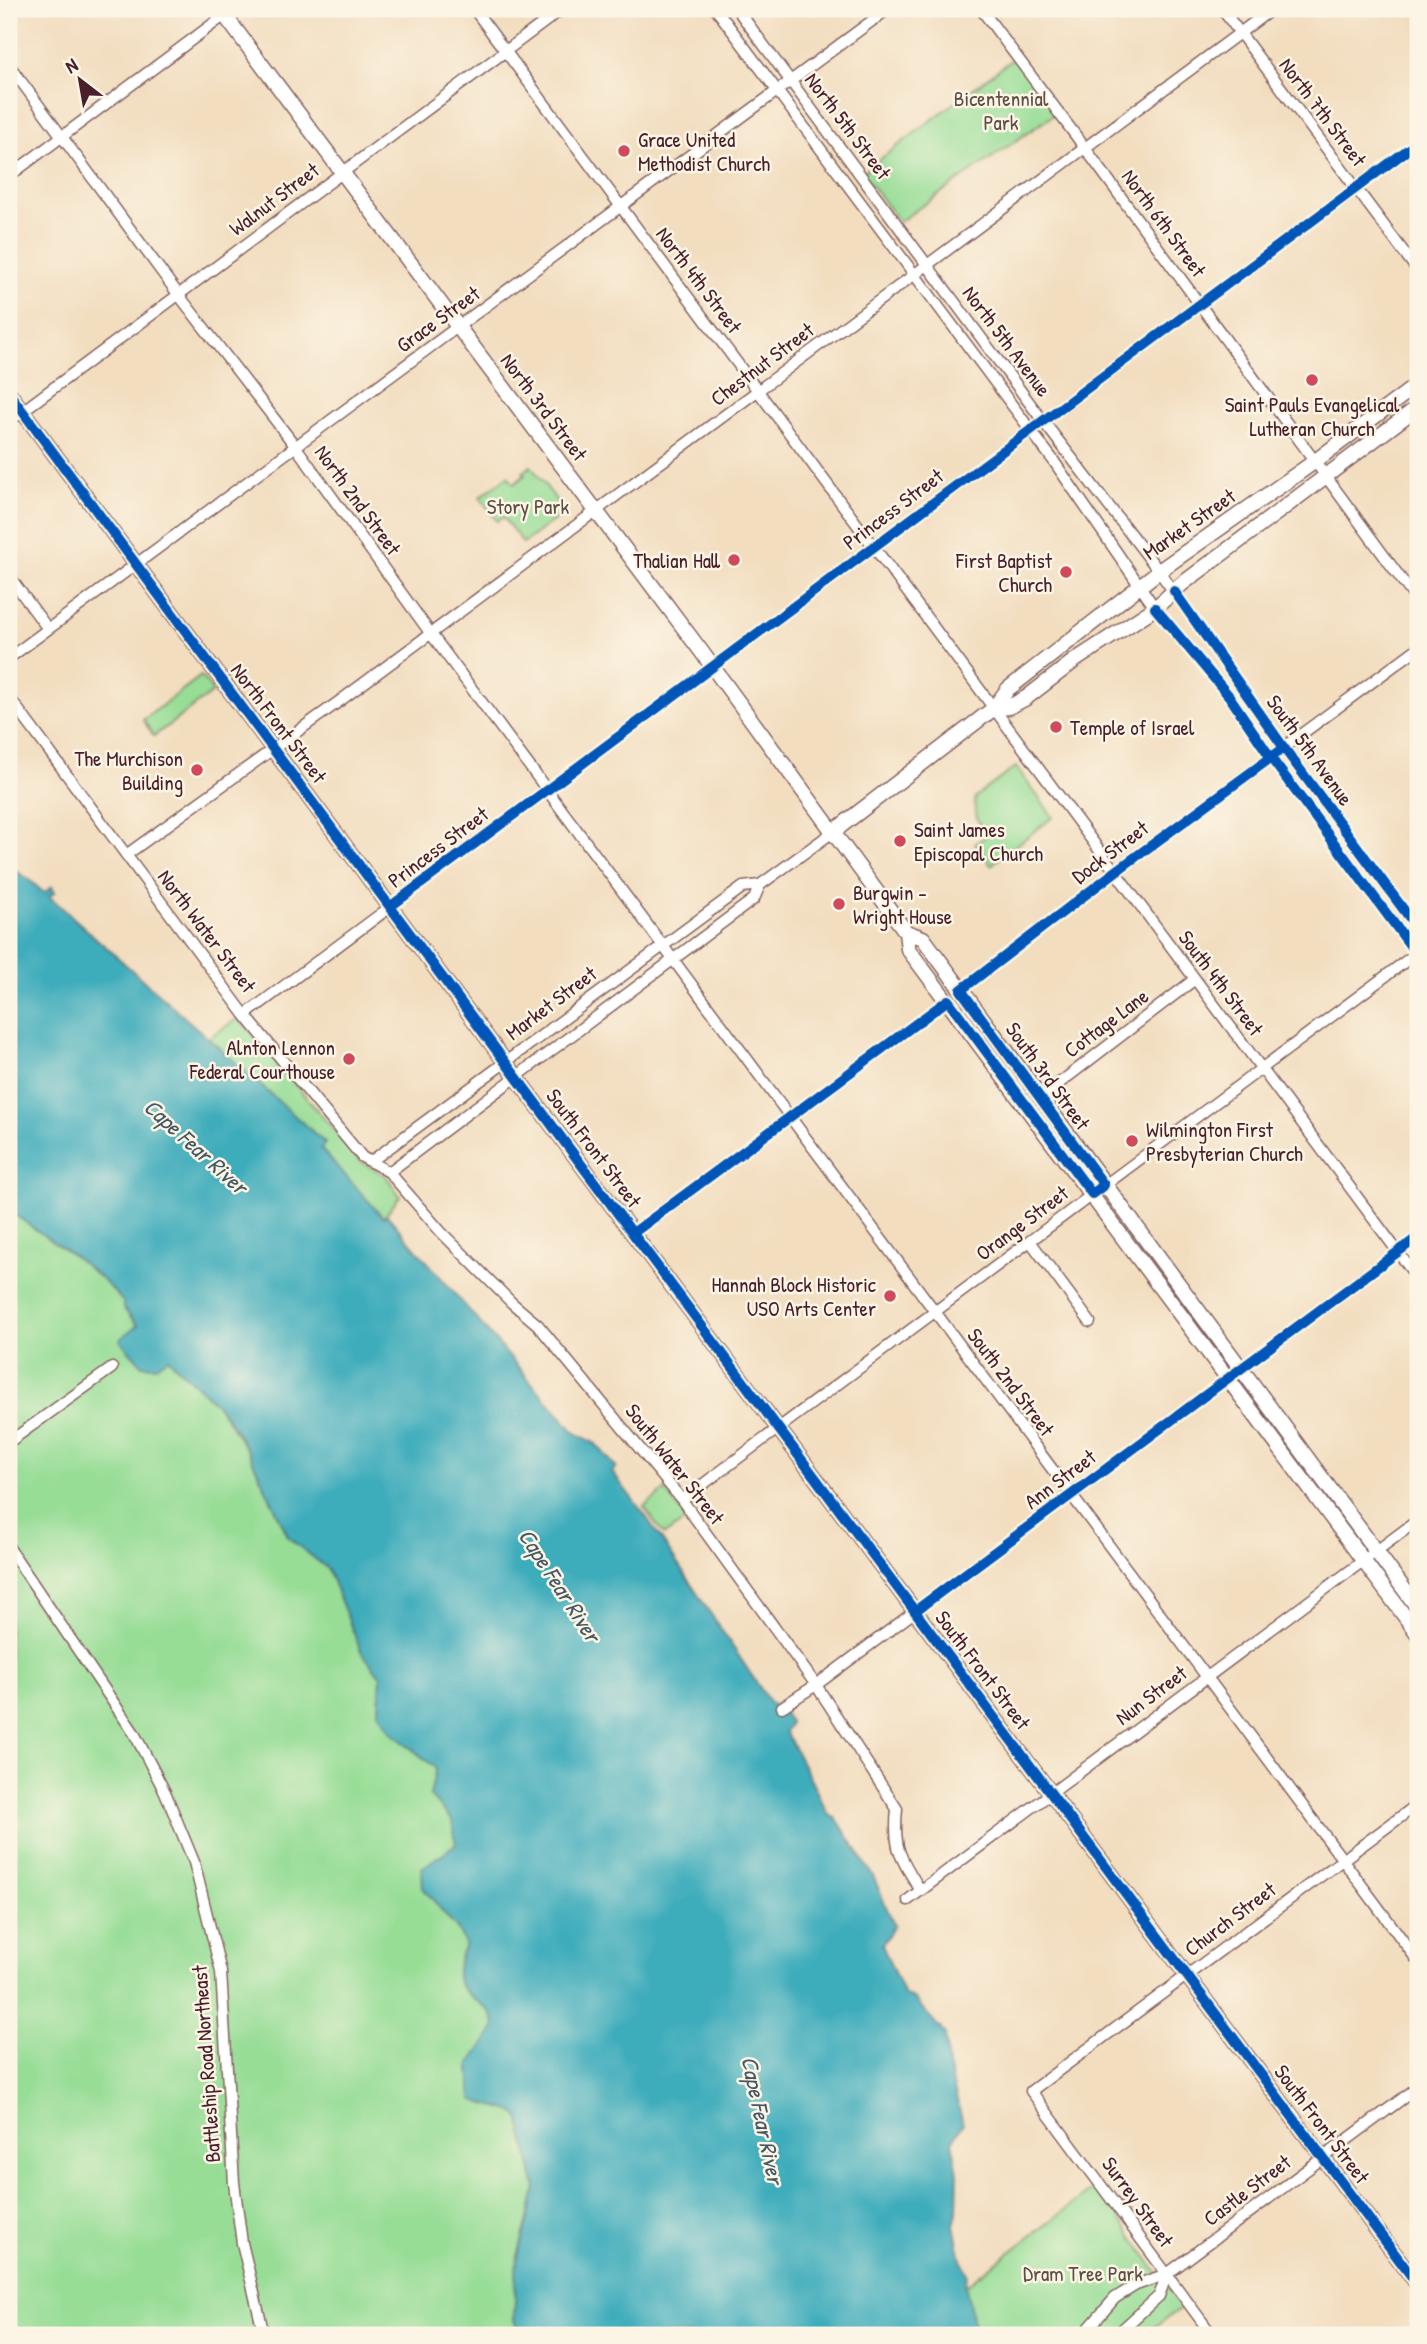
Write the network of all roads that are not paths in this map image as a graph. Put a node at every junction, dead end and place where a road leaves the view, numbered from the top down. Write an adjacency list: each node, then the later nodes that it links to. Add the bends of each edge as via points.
1 (474, 9): 11 (street, North 4th Street)
2 (562, 9): 11 (street, Walnut Street)
3 (716, 9): 14 (street, North 5th Avenue)
4 (737, 9): 13 (street, North 5th Street)
5 (888, 9): 13 (street, Grace Street)
6 (981, 9): 17 (street, North 6th Street)
7 (1223, 9): 10 (street, North 7th Street)
8 (1272, 9): 10 (street, Chestnut Street)
9 (226, 11): 15 (street); 18 (main road, North 3rd Street)
10 (1240, 32): 17 (street, Chestnut Street); 20 (street, North 7th Street)
11 (505, 51): 18 (street, Walnut Street); 21 (street, North 4th Street)
12 (9, 65): 15 (street, North 2nd Street)
13 (790, 81): 14 (street, Grace Street); 22 (street, North 5th Street)
14 (778, 90): 21 (street, Grace Street); 24 (street, North 5th Avenue)
15 (61, 136): 19 (street); 25 (street, North 2nd Street)
16 (1418, 142): 20 (street, Princess Street)
17 (1085, 148): 22 (street, Chestnut Street); 26 (street, North 6th Street)
18 (342, 173): 25 (street, Walnut Street); 27 (main road, North 3rd Street)
19 (9, 176)
20 (1356, 188): 23 (street, North 7th Street); 26 (street, Princess Street)
21 (621, 208): 27 (street, Grace Street); 29 (street, North 4th Street)
22 (927, 265): 24 (street, Chestnut Street); 34 (street, North 5th Avenue)
23 (1418, 271)
24 (915, 275): 29 (street, Chestnut Street); 35 (street, North 5th Avenue)
25 (178, 294): 32 (street, Walnut Street); 36 (street, North 2nd Street)
26 (1200, 304): 34 (street, Princess Street); 37 (street, North 6th Street)
27 (458, 328): 36 (street, Grace Street); 39 (main road, North 3rd Street)
28 (1418, 384): 37 (main road, Market Street)
29 (758, 391): 39 (street, Chestnut Street); 40 (street, North 4th Street)
30 (9, 393): 32 (main road, North Front Street)
31 (1418, 407): 38 (main road, Market Street)
32 (23, 411): 33 (street, Walnut Street); 41 (main road, North Front Street)
33 (9, 421)
34 (1043, 421): 35 (street, Princess Street); 42 (street, North 5th Avenue)
35 (1031, 430): 40 (street, Princess Street); 44 (street, North 5th Avenue)
36 (296, 447): 41 (street, Grace Street); 49 (street, North 2nd Street)
37 (1314, 462): 38 (street, North 6th Street); 42 (main road, Market Street)
38 (1324, 476): 45 (main road, Market Street); 46 (street, North 6th Street)
39 (596, 511): 49 (street, Chestnut Street); 52 (main road, North 3rd Street)
40 (874, 547): 52 (street, Princess Street); 54 (street, North 4th Street)
41 (137, 565): 48 (street, Grace Street); 56 (main road, North Front Street)
42 (1159, 571): 44 (main road, Market Street); 45 (street, North 5th Avenue)
43 (9, 576): 48 (street)
44 (1140, 585): 47 (street, North 5th Avenue); 54 (main road, Market Street, via 1008,689)
45 (1174, 592): 47 (main road, Market Street); 55 (street, South 5th Avenue)
46 (1418, 602)
47 (1155, 608): 54 (main road, Market Street, via 1026,698 1009,708); 57 (street, South 5th Avenue, via 1229,696)
48 (48, 629): 51 (street, Grace Street)
49 (431, 634): 56 (street, Chestnut Street); 58 (street, North 2nd Street)
50 (1418, 648): 55 (street, Dock Street)
51 (9, 658)
52 (713, 668): 58 (street, Princess Street); 59 (main road, North 3rd Street)
53 (9, 697): 60 (street, North Water Street)
54 (993, 709): 59 (main road, Market Street); 61 (street, South 4th Street)
55 (1284, 748): 57 (street, Dock Street); 64 (street, South 5th Avenue)
56 (274, 749): 60 (street, Chestnut Street); 63 (main road, North Front Street)
57 (1271, 758): 61 (street, Dock Street); 67 (street, South 5th Avenue)
58 (547, 789): 63 (street, Princess Street); 66 (street, North 2nd Street)
59 (833, 832): 62 (street, Market Street); 65 (main road, South 3rd Street)
60 (126, 855): 72 (street, North Water Street)
61 (1115, 872): 69 (street, South 4th Street); 70 (street, Dock Street)
62 (760, 885): 66 (street, Market Street, via 743,887); 68 (street, Market Street, via 754,899)
63 (391, 906): 72 (street, Princess Street); 73 (main road, North Front Street)
64 (1418, 929)
65 (906, 932): 70 (main road, South 3rd Street, via 923,938); 71 (main road, South 3rd Street, via 908,949)
66 (663, 946): 68 (street, North 2nd Street); 73 (street, Market Street)
67 (1418, 954): 74 (street, Orange Street)
68 (673, 960): 75 (street, Market Street); 77 (street, South 2nd Street)
69 (1195, 979): 74 (street, South 4th Street); 76 (street, Cottage Lane)
70 (961, 990): 76 (main road, South 3rd Street)
71 (948, 1000): 77 (street); 80 (main road, South 3rd Street)
72 (245, 1014): 78 (street, North Water Street)
73 (507, 1062): 75 (main road, North Front Street); 78 (street, Market Street)
74 (1261, 1069): 80 (street, Orange Street); 84 (street, South 4th Street)
75 (518, 1077): 79 (street, Market Street); 81 (main road, South Front Street)
76 (1040, 1098): 80 (main road, South 3rd Street)
77 (789, 1116): 81 (street); 86 (street, South 2nd Street)
78 (370, 1162): 79 (street, North Water Street)
79 (389, 1172): 93 (street, South Water Street, via 441,1232 538,1325)
80 (1098, 1190): 83 (street, Orange Street); 89 (main road, South 3rd Street)
81 (633, 1233): 90 (main road, South Front Street)
82 (1418, 1237): 84 (street, Ann Street)
83 (1030, 1241): 86 (street, Orange Street); 87 (street)
84 (1398, 1252): 85 (street, South 4th Street); 89 (street, Ann Street)
85 (1418, 1279)
86 (935, 1312): 90 (street, Orange Street); 92 (street, South 2nd Street)
87 (1090, 1322)
88 (112, 1368): 91 (street)
89 (1235, 1373): 92 (street, Ann Street); 96 (main road, South 3rd Street); 97 (main road, South 3rd Street)
90 (779, 1428): 93 (street, Orange Street); 99 (main road, South Front Street)
91 (9, 1442)
92 (1071, 1495): 99 (street, Ann Street); 101 (street, South 2nd Street)
93 (682, 1500): 102 (street, South Water Street)
94 (1418, 1520): 96 (street, Nun Street)
95 (9, 1548): 116 (street, Battleship Road Northeast, via 134,1733 194,1862 221,1972 234,2183 242,2244)
96 (1376, 1551): 97 (street, Nun Street); 98 (main road, South 3rd Street)
97 (1364, 1560): 100 (main road, South 3rd Street); 101 (street, Nun Street)
98 (1418, 1608)
99 (915, 1611): 102 (street, Ann Street); 104 (main road, South Front Street)
100 (1418, 1634)
101 (1207, 1677): 104 (street, Nun Street); 106 (street, South 2nd Street)
102 (816, 1685): 103 (street, Ann Street); 107 (street, South Water Street, via 897,1809 894,1833 898,1855)
103 (782, 1707)
104 (1051, 1793): 107 (street, Nun Street); 110 (main road, South Front Street)
105 (1418, 1804): 106 (street, Church Street)
106 (1343, 1860): 109 (street, South 2nd Street); 110 (street, Church Street)
107 (920, 1891): 108 (street, Nun Street)
108 (908, 1900)
109 (1418, 1961)
110 (1187, 1975): 112 (street, Church Street); 113 (main road, South Front Street)
111 (1418, 2087): 113 (street, Castle Street)
112 (1031, 2091): 114 (street, Surrey Street)
113 (1323, 2157): 114 (street, Castle Street); 115 (main road, South Front Street)
114 (1167, 2274): 117 (street, via 1115,2298); 118 (street, via 1159,2296); 119 (street, Surrey Street)
115 (1418, 2285)
116 (264, 2335)
117 (1083, 2335)
118 (1116, 2335)
119 (1212, 2335)

